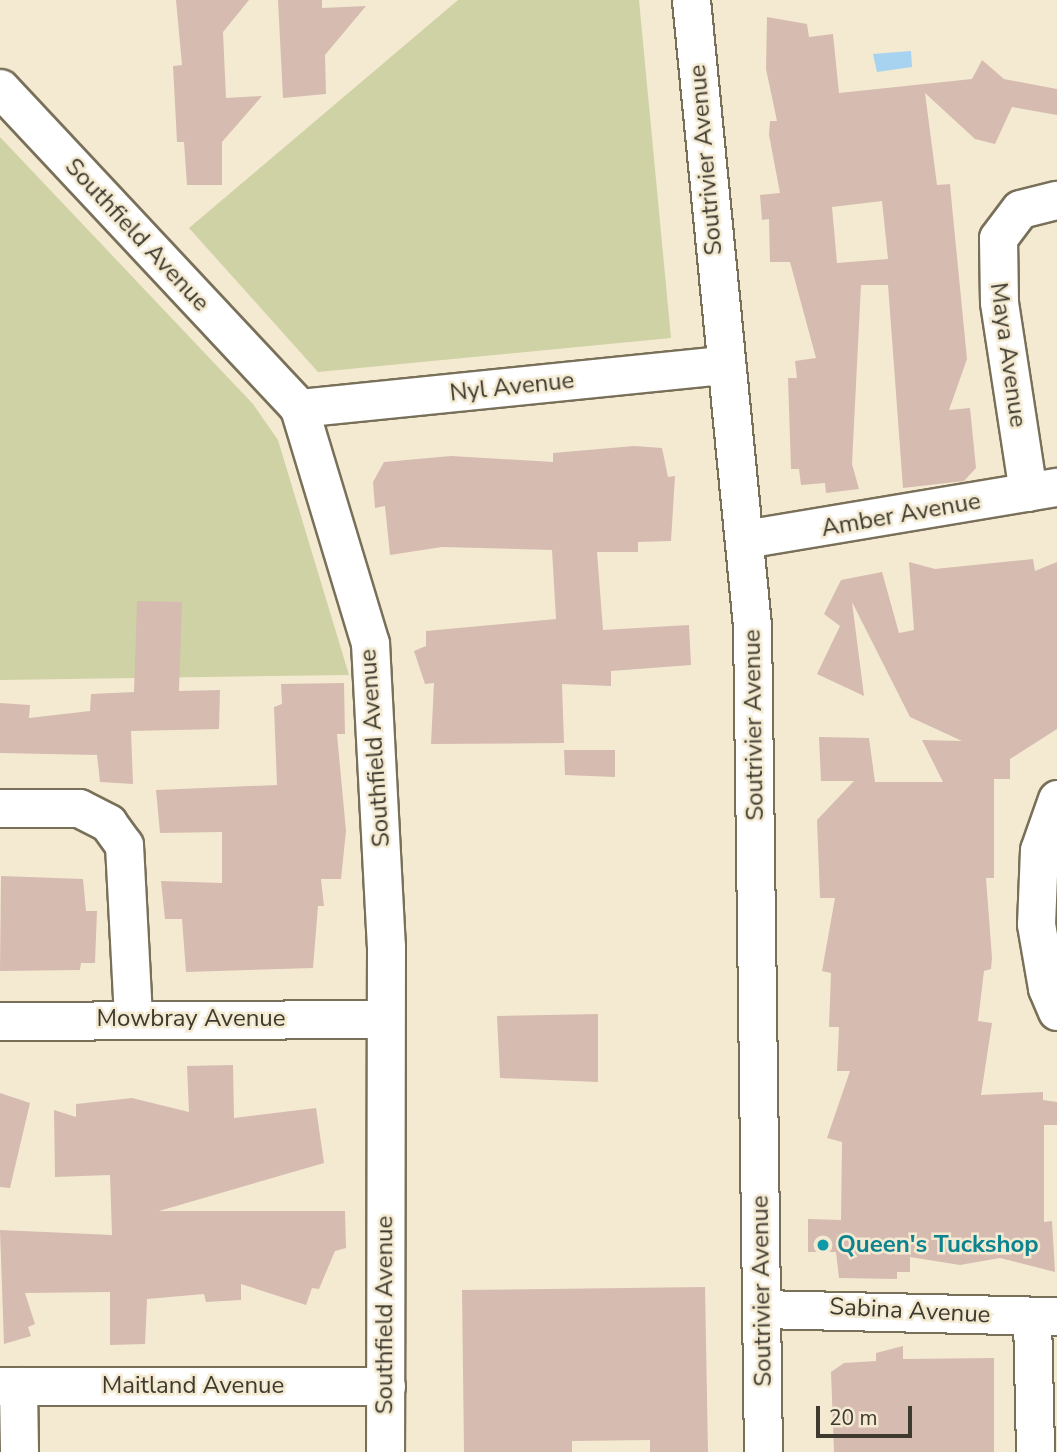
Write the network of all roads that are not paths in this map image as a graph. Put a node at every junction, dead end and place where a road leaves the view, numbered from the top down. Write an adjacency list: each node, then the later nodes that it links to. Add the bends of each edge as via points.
1 (691, 0): 4 (street, Soutrivier Avenue)
2 (0, 88): 5 (street, Southfield Avenue)
3 (1057, 200): 6 (street, Maya Avenue, via 1029,206 1008,219 998,238 996,267)
4 (726, 365): 5 (street, Nyl Avenue); 7 (street, Soutrivier Avenue)
5 (299, 408): 12 (street, Southfield Avenue, via 370,643 386,946)
6 (1042, 490): 7 (street, Amber Avenue)
7 (745, 539): 14 (street, Soutrivier Avenue, via 756,754)
8 (1057, 799): 10 (street, via 1039,850 1036,924)
9 (0, 808): 11 (street, via 79,808 108,822 124,845)
10 (1057, 1010)
11 (134, 1019): 12 (street, Mowbray Avenue); 13 (street, Mowbray Avenue)
12 (383, 1019): 17 (street, Southfield Avenue)
13 (0, 1021)
14 (762, 1309): 15 (street, Sabina Avenue); 20 (street, Soutrivier Avenue)
15 (1044, 1317): 21 (street)
16 (9, 1386): 17 (street, Maitland Avenue); 18 (street)
17 (386, 1386): 19 (street, Southfield Avenue)
18 (19, 1452)
19 (385, 1452)
20 (763, 1452)
21 (1035, 1452)

